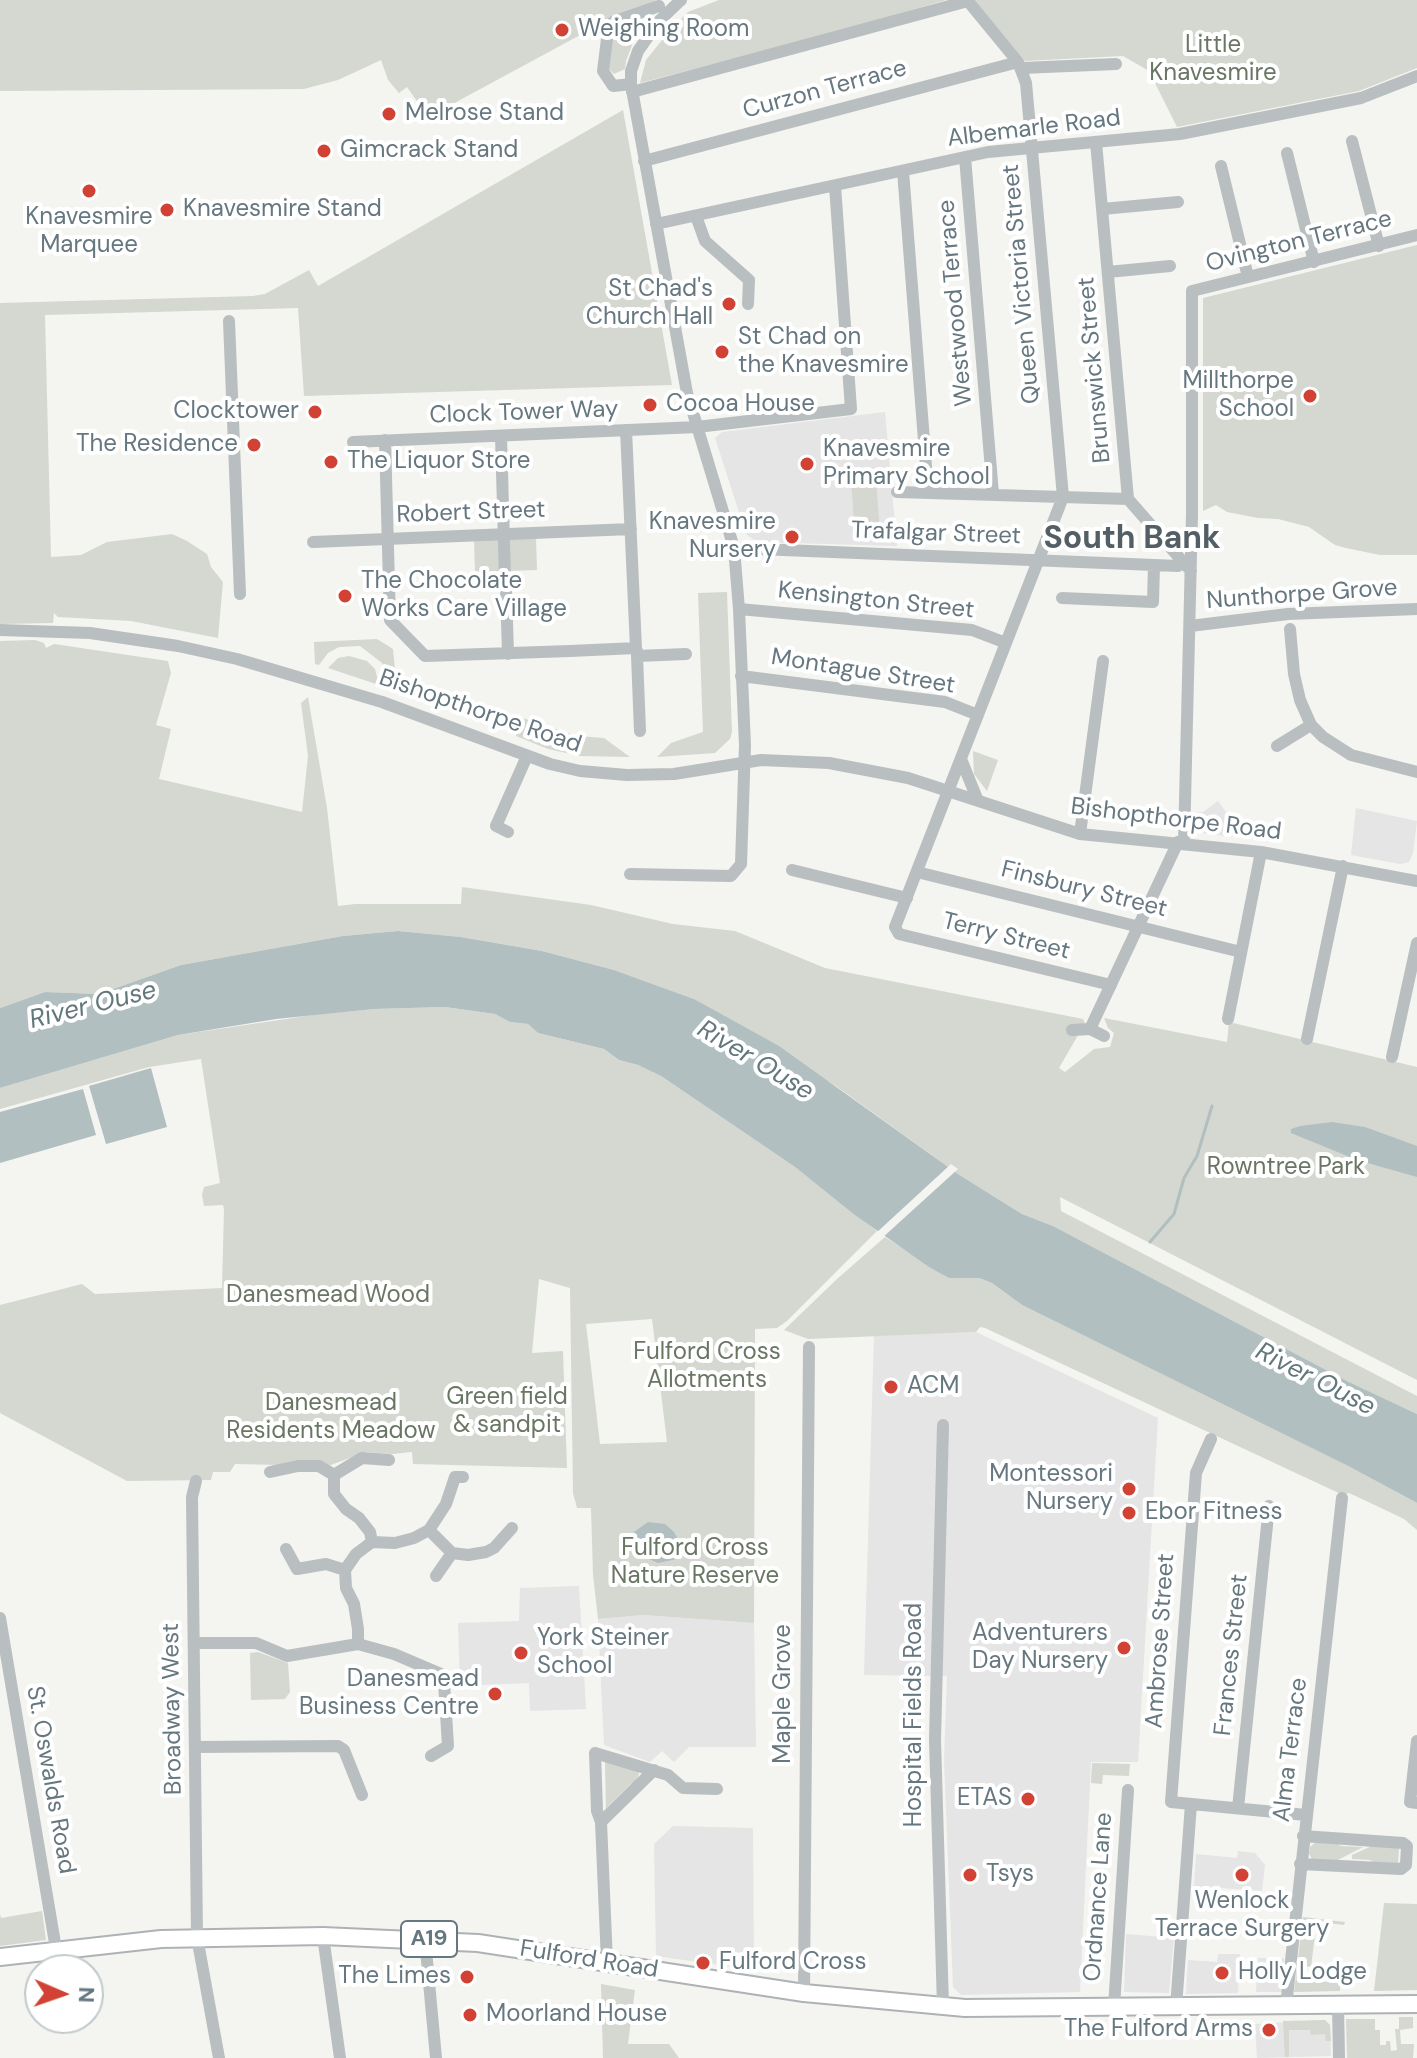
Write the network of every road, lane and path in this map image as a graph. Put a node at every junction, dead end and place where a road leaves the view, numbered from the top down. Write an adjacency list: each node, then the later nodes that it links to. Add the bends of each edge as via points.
1 (681, 0): 7 (street, via 638,51)
2 (967, 1): 5 (street); 7 (street)
3 (659, 6): 7 (street, via 613,22 608,31 603,71 613,86)
4 (1116, 64): 5 (street, Curzon Terrace)
5 (1020, 65): 10 (street, Queen Victoria Street); 13 (street, Curzon Terrace)
6 (1416, 79): 9 (street, Albemarle Road, via 1361,98 1180,134)
7 (631, 88): 13 (street)
8 (1352, 141): 22 (street)
9 (1096, 142): 10 (street, Albemarle Road); 18 (street, Brunswick Street)
10 (1032, 149): 12 (street, Albemarle Road); 37 (street, Queen Victoria Street)
11 (1287, 153): 23 (street)
12 (965, 157): 15 (street, Albemarle Road); 36 (street, Westwood Terrace)
13 (644, 161): 20 (street)
14 (1221, 166): 26 (street)
15 (903, 171): 16 (street, Albemarle Road); 35 (street)
16 (835, 186): 19 (street, Albemarle Road); 29 (street, Clock Tower Way, via 851,409)
17 (1178, 202): 18 (street)
18 (1102, 209): 25 (street, Brunswick Street)
19 (696, 216): 20 (street, Albemarle Road); 27 (street, via 705,241 749,280)
20 (656, 224): 29 (street)
21 (1417, 235): 22 (street, Ovington Terrace)
22 (1379, 246): 23 (street, Ovington Terrace)
23 (1314, 262): 26 (street, Ovington Terrace)
24 (1170, 266): 25 (street)
25 (1108, 272): 38 (street, Brunswick Street)
26 (1248, 277): 46 (street, Ovington Terrace, via 1192,291)
27 (748, 304)
28 (229, 321): 47 (street)
29 (697, 427): 30 (street, Clock Tower Way); 43 (street)
30 (626, 430): 31 (street, Clock Tower Way); 39 (street)
31 (501, 436): 32 (street, Clock Tower Way); 40 (street)
32 (385, 440): 33 (street, Clock Tower Way); 41 (street)
33 (353, 442)
34 (897, 492): 35 (street)
35 (928, 492): 36 (street)
36 (993, 494): 37 (street)
37 (1063, 497): 38 (street); 44 (street)
38 (1128, 499): 46 (street)
39 (631, 529): 40 (street, Robert Street); 55 (street)
40 (504, 534): 41 (street, Robert Street); 56 (street)
41 (388, 539): 42 (street, Robert Street); 56 (street, via 390,620 425,656)
42 (313, 542)
43 (734, 548): 44 (street, Trafalgar Street); 49 (street)
44 (1038, 560): 45 (street, Trafalgar Street); 54 (street)
45 (1154, 565): 46 (street, Trafalgar Street); 48 (street, via 1153,602)
46 (1187, 567): 51 (street)
47 (240, 594)
48 (1062, 598)
49 (739, 609): 54 (street, Kensington Street, via 972,630); 59 (street)
50 (1417, 609): 51 (street, Nunthorpe Grove, via 1288,614)
51 (1190, 626): 72 (street)
52 (1290, 629): 61 (street, via 1294,674)
53 (0, 630): 64 (street, Bishopthorpe Road, via 90,633 237,659 382,702)
54 (1006, 643): 60 (street)
55 (637, 652): 56 (street); 57 (street); 62 (street)
56 (508, 654)
57 (686, 654)
58 (1103, 661): 71 (street)
59 (741, 676): 60 (street, Montague Street, via 945,702); 66 (street)
60 (978, 715): 65 (street)
61 (1311, 725): 63 (street); 67 (street, via 1351,755)
62 (640, 731)
63 (1277, 746)
64 (527, 756): 66 (street, Bishopthorpe Road, via 580,771 627,775 687,773); 70 (street, via 502,829)
65 (961, 759): 68 (street); 69 (street)
66 (745, 761): 68 (street, Bishopthorpe Road, via 872,769); 77 (street, via 741,864 731,876)
67 (1417, 772)
68 (949, 792): 69 (street, Bishopthorpe Road); 76 (street)
69 (978, 801): 71 (street, Bishopthorpe Road)
70 (482, 825)
71 (1080, 834): 72 (street, Bishopthorpe Road)
72 (1181, 843): 73 (street, Bishopthorpe Road); 80 (street)
73 (1261, 852): 74 (street, Bishopthorpe Road); 82 (street)
74 (1343, 866): 78 (street, Bishopthorpe Road); 88 (street)
75 (792, 870): 79 (street)
76 (917, 872): 79 (street); 80 (street, Finsbury Street)
77 (630, 874)
78 (1417, 881)
79 (907, 898): 83 (street, Terry Street, via 895,927 899,934)
80 (1138, 926): 82 (street, Finsbury Street); 83 (street)
81 (1417, 943): 89 (street)
82 (1241, 952): 84 (street)
83 (1111, 985): 85 (street)
84 (1228, 1019)
85 (1090, 1029): 86 (street); 87 (street)
86 (1072, 1030)
87 (1104, 1036)
88 (1307, 1039)
89 (1392, 1057)
90 (809, 1347): 130 (street, Maple Grove)
91 (943, 1425): 133 (street, Hospital Fields Road, via 935,1724)
92 (1211, 1439): 118 (street, Ambrose Street, via 1196,1473 1171,1802)
93 (389, 1460): 95 (street, via 362,1458)
94 (270, 1472): 95 (street, via 319,1466)
95 (334, 1475): 102 (street, via 334,1494 359,1518)
96 (463, 1477): 101 (street, via 455,1477)
97 (196, 1481): 108 (street, Broadway West)
98 (1342, 1498): 120 (street, Alma Terrace)
99 (1269, 1506): 119 (street, Frances Street)
100 (512, 1528): 104 (street, via 486,1552)
101 (429, 1530): 102 (street, via 395,1543); 104 (street)
102 (372, 1542): 105 (street)
103 (286, 1549): 105 (street, via 295,1572 326,1564)
104 (452, 1553): 106 (street)
105 (345, 1570): 109 (street)
106 (436, 1576)
107 (0, 1618): 127 (street, St. Oswalds Road)
108 (194, 1643): 109 (street, via 256,1643 287,1656); 111 (street, Broadway West)
109 (358, 1644): 112 (street, via 441,1674 448,1746)
110 (1417, 1741): 117 (street)
111 (195, 1747): 116 (street, via 338,1746); 125 (street, Broadway West)
112 (431, 1756)
113 (654, 1770): 114 (street, via 683,1788); 121 (street); 121 (street, via 595,1753)
114 (717, 1789)
115 (1128, 1790): 135 (street, Ordnance Lane)
116 (362, 1795)
117 (1413, 1802)
118 (1191, 1804): 119 (street); 136 (street)
119 (1238, 1808): 120 (street)
120 (1306, 1815): 122 (street, Alma Terrace)
121 (601, 1822): 129 (street)
122 (1303, 1836): 123 (street, Alma Terrace); 123 (street, via 1403,1843 1406,1865 1401,1869)
123 (1300, 1864): 134 (street, Alma Terrace)
124 (323, 1936): 125 (main road, Fulford Road / A19); 126 (main road, Fulford Road / A19); 138 (street)
125 (197, 1937): 127 (main road, Fulford Road / A19); 137 (street, Broadway West)
126 (425, 1939): 129 (main road, Fulford Road / A19); 139 (street)
127 (56, 1949): 128 (main road, Fulford Road / A19)
128 (0, 1957)
129 (607, 1962): 130 (main road, Fulford Road / A19)
130 (804, 1993): 133 (main road, Fulford Road / A19)
131 (1417, 2004): 132 (main road, Fulford Road / A19)
132 (1338, 2005): 134 (main road, Fulford Road / A19); 140 (street)
133 (943, 2006): 135 (main road, Fulford Road / A19)
134 (1286, 2006): 136 (main road, Fulford Road / A19)
135 (1114, 2007): 136 (main road, Fulford Road / A19)
136 (1176, 2007)
137 (219, 2058)
138 (340, 2058)
139 (436, 2058)
140 (1339, 2058)

